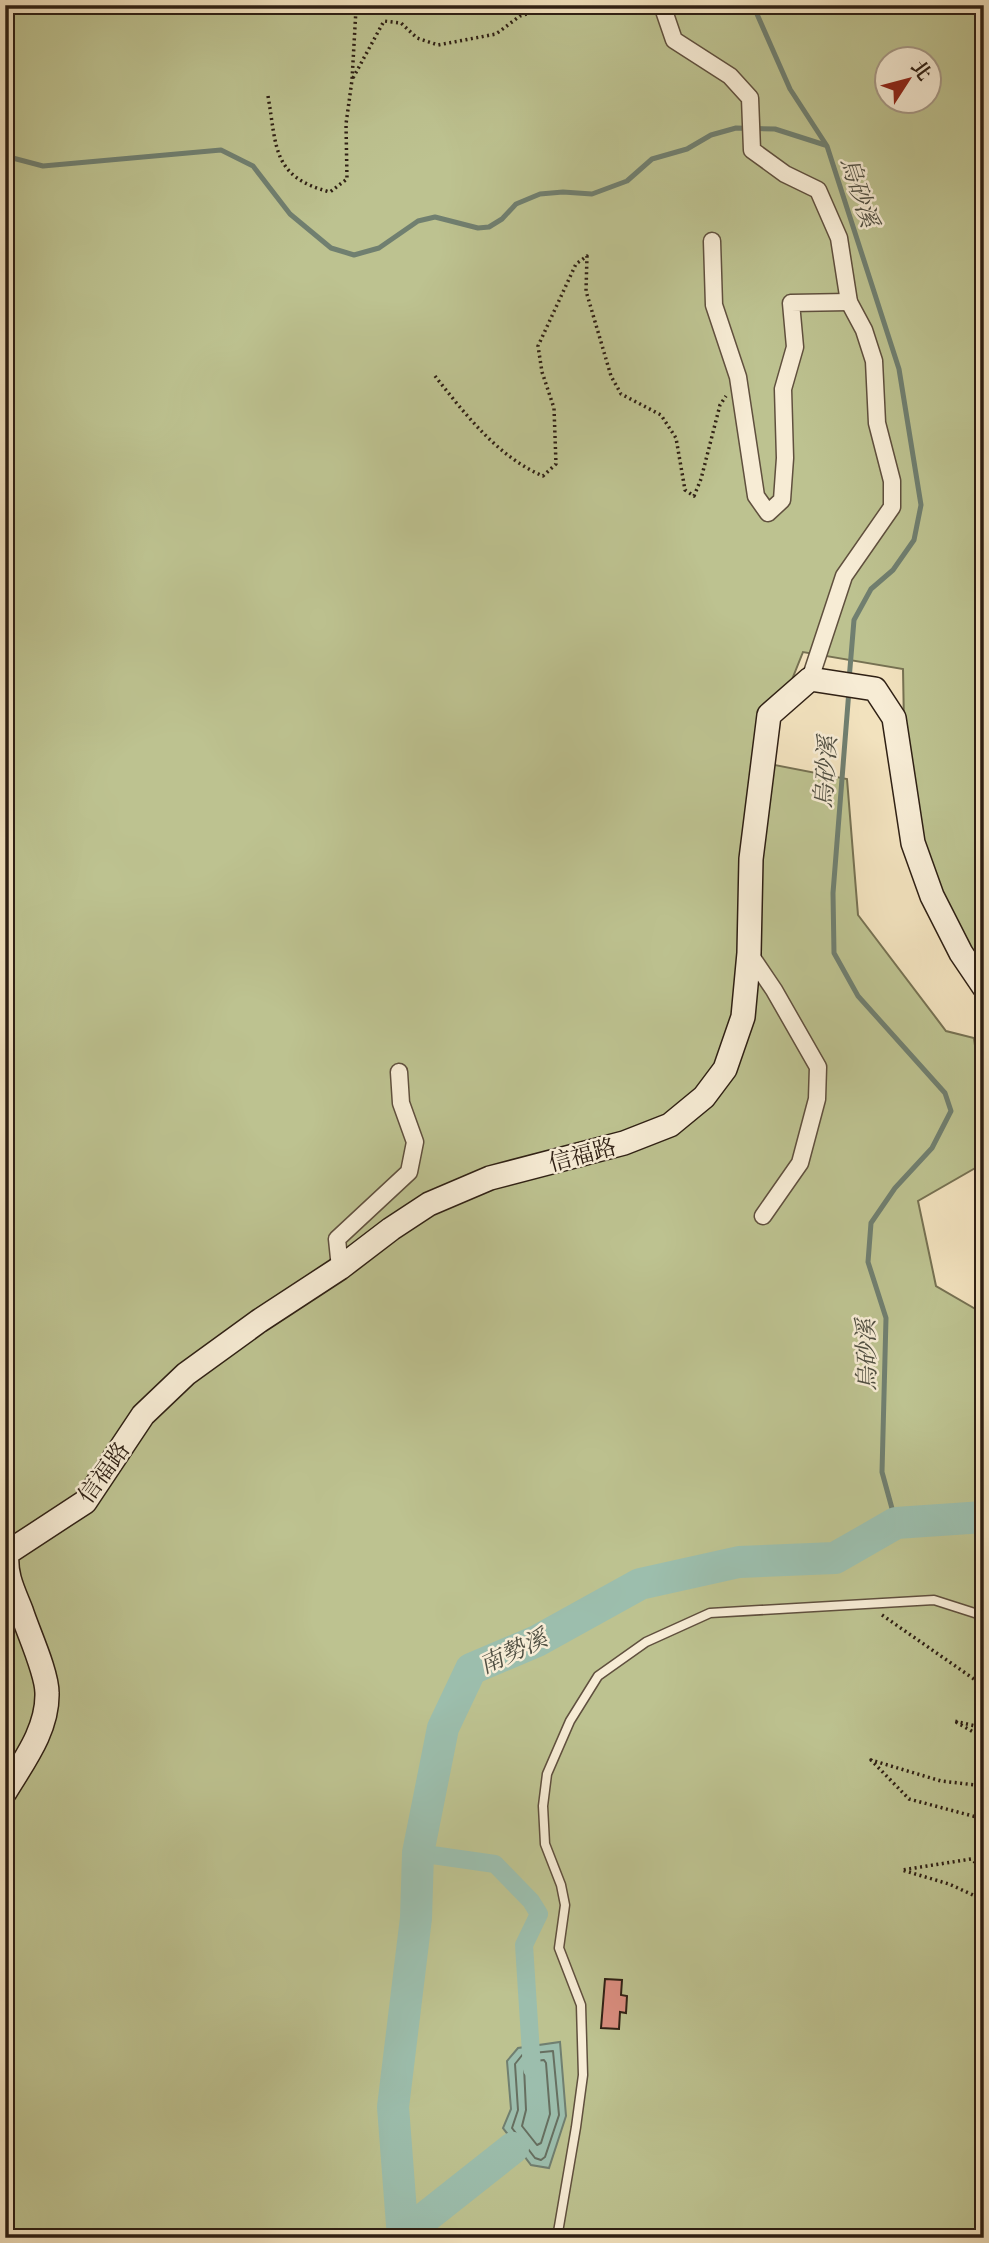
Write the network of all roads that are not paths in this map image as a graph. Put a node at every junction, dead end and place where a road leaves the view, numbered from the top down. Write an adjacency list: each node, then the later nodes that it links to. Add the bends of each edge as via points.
1 (662, 5): 3 (street, via 674,40 730,75 750,98 752,150 818,190 839,237)
2 (712, 241): 3 (street, via 714,305 738,377 755,496 768,513 782,500 783,388 795,347 791,303)
3 (849, 302): 4 (street, via 874,361 877,424 892,481 892,507 844,576)
4 (810, 679): 5 (street, 信福路, via 769,715 751,859); 6 (street, via 875,689 894,718 912,843 932,896)
5 (750, 953): 8 (street, via 818,1067 817,1099 800,1163); 9 (street, 信福路, via 743,1017 725,1069 704,1097 670,1125 624,1143 489,1178 429,1204)
6 (984, 987)
7 (398, 1072): 9 (street, via 401,1103 415,1142 409,1172 337,1239)
8 (763, 1216)
9 (340, 1268): 11 (street, 信福路, via 186,1374 143,1415 85,1502 7,1553 6,1569 47,1692 43,1721 31,1750)
10 (984, 1616): 12 (lane, via 934,1600 710,1614 646,1642 598,1676 570,1721 547,1774 543,1806 545,1844 565,1905 559,1948 581,2005 583,2075)
11 (5, 1792)
12 (557, 2238)

